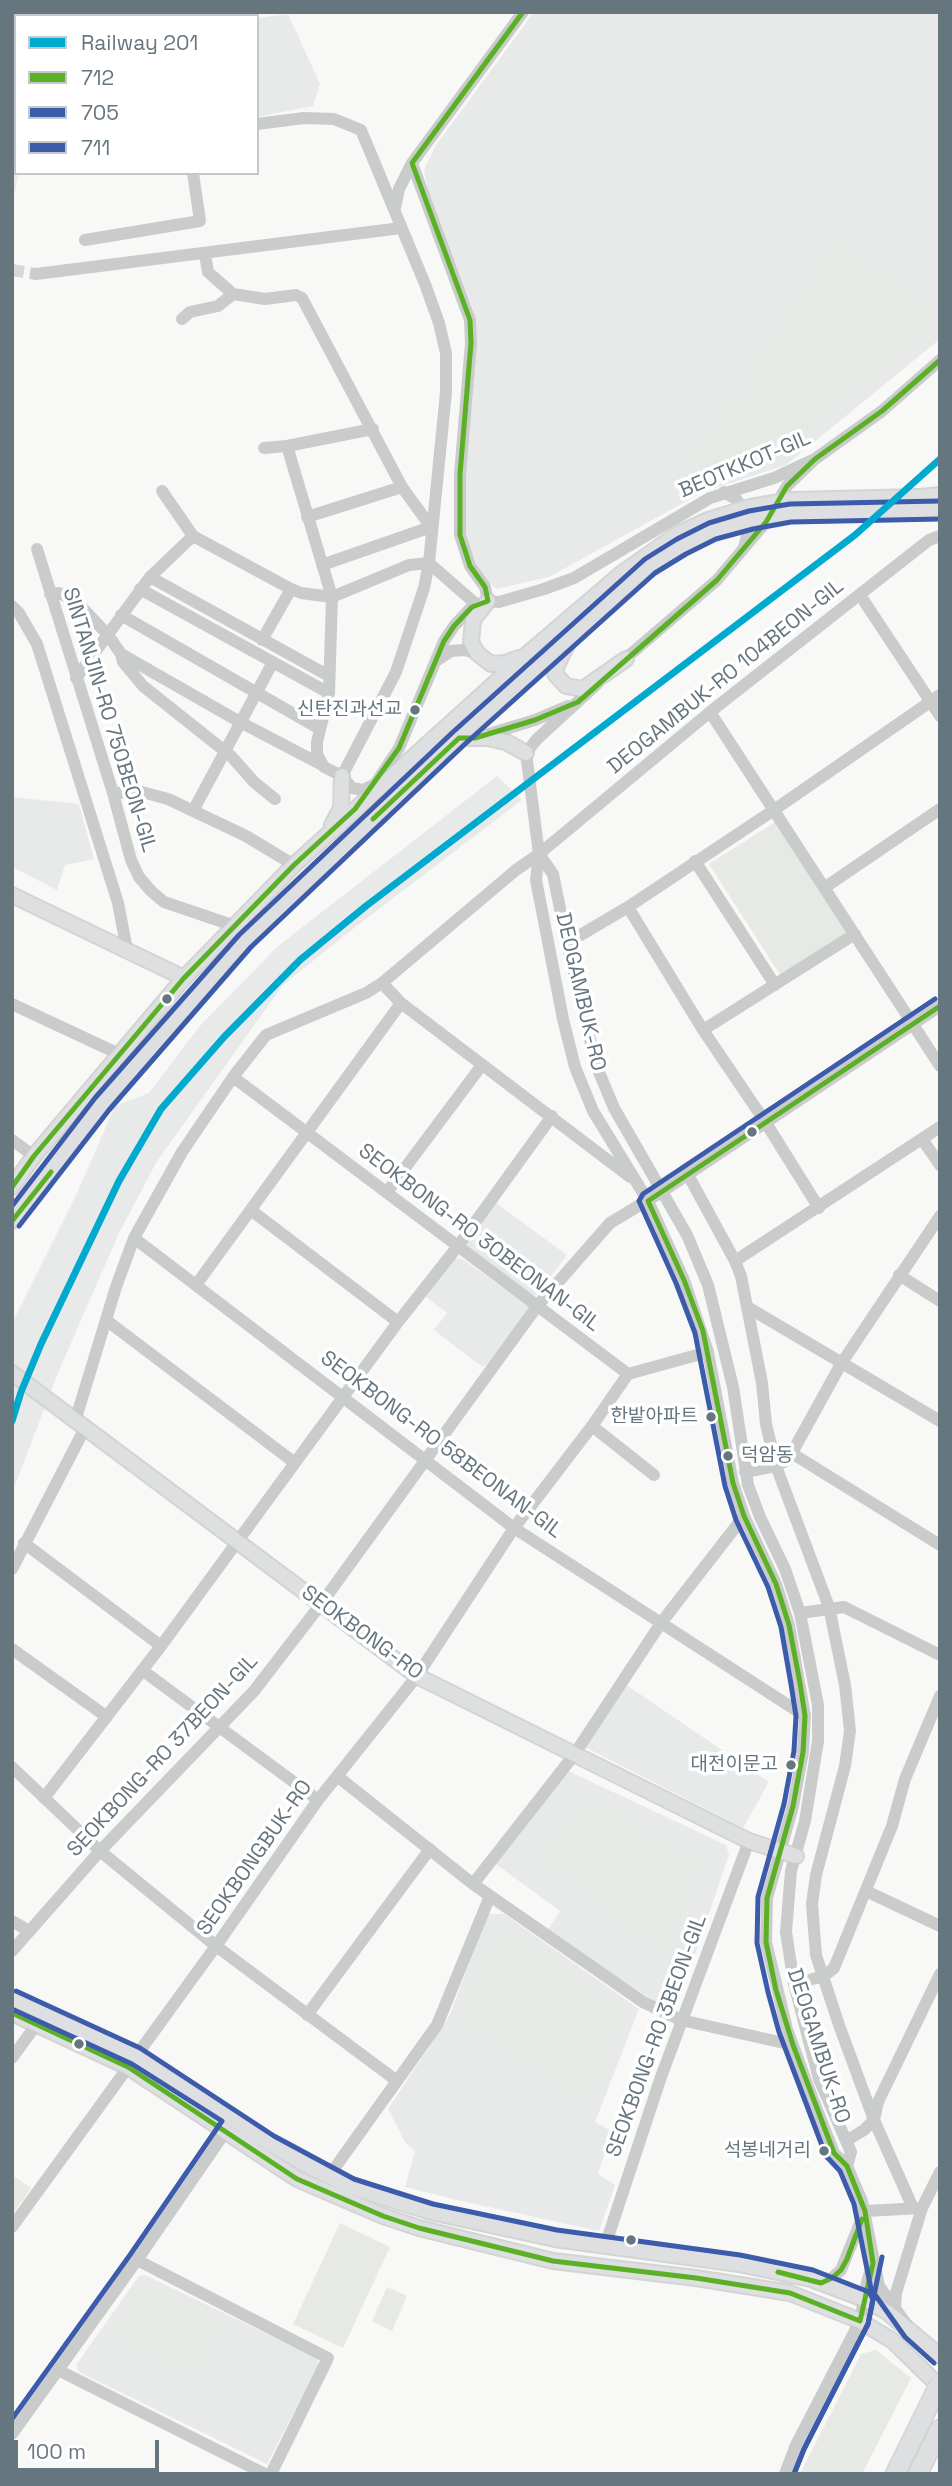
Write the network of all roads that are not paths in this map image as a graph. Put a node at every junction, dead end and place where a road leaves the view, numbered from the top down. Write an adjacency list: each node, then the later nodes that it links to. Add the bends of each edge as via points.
1 (523, 12): 3 (street)
2 (259, 124): 5 (street, via 334,119 361,130)
3 (412, 163): 5 (street); 40 (street, via 470,320 460,535 470,566 485,587)
4 (193, 175): 7 (street, via 200,221)
5 (394, 208): 6 (street)
6 (401, 228): 8 (street); 25 (street, via 439,323 446,353)
7 (85, 240)
8 (205, 254): 9 (street); 10 (street, via 208,272)
9 (36, 274)
10 (233, 294): 11 (street, via 218,306 190,312); 13 (street, via 302,298)
11 (182, 319)
12 (940, 360): 16 (street, BEOTKKOT-GIL, via 882,411)
13 (373, 429): 14 (street); 18 (street)
14 (287, 446): 15 (street); 23 (street)
15 (264, 448)
16 (815, 459): 17 (street, BEOTKKOT-GIL); 24 (street, via 787,486)
17 (758, 484): 20 (street, BEOTKKOT-GIL); 24 (street, via 767,508)
18 (402, 487): 23 (street); 25 (street)
19 (162, 491): 27 (street)
20 (724, 492): 29 (street, via 746,513 750,525); 40 (street, BEOTKKOT-GIL, via 574,578)
21 (940, 495): 22 (main road)
22 (930, 509): 34 (main road, bridge, via 790,513 751,520 713,531)
23 (307, 517): 32 (street)
24 (766, 522): 29 (street)
25 (431, 527): 31 (street); 32 (street)
26 (940, 529): 28 (street, DEOGAMBUK-RO 104BEON-GIL)
27 (193, 536): 33 (street); 36 (street)
28 (934, 538): 38 (street, DEOGAMBUK-RO 104BEON-GIL)
29 (744, 548): 49 (street, via 717,580)
30 (37, 549): 37 (street, SINTANJIN-RO 750BEON-GIL)
31 (429, 563): 39 (street, via 409,565); 40 (street); 67 (street, via 396,672)
32 (322, 565): 39 (street)
33 (149, 577): 35 (street); 45 (street)
34 (626, 577): 43 (main road); 48 (main road)
35 (140, 589): 42 (street); 50 (street)
36 (290, 589): 39 (street); 45 (street)
37 (50, 593): 44 (street, via 76,601); 53 (street, SINTANJIN-RO 750BEON-GIL)
38 (860, 595): 56 (street); 58 (street, DEOGAMBUK-RO 104BEON-GIL)
39 (332, 597): 52 (street)
40 (479, 604): 46 (main road, via 470,635); 51 (street, via 454,626)
41 (12, 606): 85 (street, via 37,644 118,903)
42 (121, 615): 44 (street); 54 (street)
43 (578, 630): 49 (main road, via 555,674 566,686 583,689); 62 (main road)
44 (108, 635): 47 (street); 53 (street)
45 (262, 640): 52 (street)
46 (477, 653): 48 (main road, via 491,664); 51 (street, via 451,651)
47 (121, 654): 60 (street); 64 (street, via 143,686)
48 (526, 654): 71 (main road)
49 (626, 659): 57 (street)
50 (274, 662): 54 (street); 55 (street)
51 (433, 665): 68 (street, via 399,748)
52 (329, 676): 55 (street)
53 (76, 678): 69 (street, SINTANJIN-RO 750BEON-GIL)
54 (256, 693): 60 (street); 61 (street)
55 (329, 693): 61 (street)
56 (935, 698): 59 (street); 74 (street)
57 (578, 702): 63 (street); 65 (street)
58 (710, 712): 74 (street); 76 (street, DEOGAMBUK-RO 104BEON-GIL)
59 (940, 716)
60 (240, 722): 64 (street); 66 (street)
61 (320, 729): 66 (street, via 317,754)
62 (459, 738): 63 (main road); 115 (main road, via 245,941 103,1104)
63 (475, 738): 65 (main road, via 506,742)
64 (224, 751): 70 (street); 73 (street)
65 (526, 753): 76 (street, DEOGAMBUK-RO)
66 (324, 767): 67 (street)
67 (342, 776): 68 (street, via 358,790); 75 (main road, via 341,807)
68 (375, 784): 71 (street)
69 (114, 793): 73 (street, via 142,792); 82 (street, SINTANJIN-RO 750BEON-GIL, via 131,860 151,891 176,907)
70 (275, 799)
71 (355, 809): 75 (main road)
72 (940, 809): 79 (street)
73 (194, 810): 78 (street)
74 (774, 810): 77 (street); 79 (street)
75 (326, 835): 78 (main road)
76 (539, 854): 84 (street, DEOGAMBUK-RO, via 553,874); 87 (street, DEOGAMBUK-RO 104BEON-GIL); 107 (street, DEOGAMBUK-RO, via 536,880 575,1066 593,1111)
77 (695, 861): 81 (street); 88 (street)
78 (294, 865): 82 (main road)
79 (824, 888): 83 (street)
80 (12, 896): 85 (main road)
81 (628, 907): 84 (street); 93 (street)
82 (235, 926): 86 (main road)
83 (855, 934): 88 (street); 92 (street)
84 (567, 943): 109 (street, DEOGAMBUK-RO, via 596,1065 614,1108)
85 (127, 950): 86 (main road)
86 (184, 978): 94 (main road)
87 (382, 984): 90 (street); 97 (street, DEOGAMBUK-RO 104BEON-GIL, via 266,1035)
88 (775, 985): 93 (street)
89 (12, 1003): 94 (street)
90 (401, 1003): 95 (street); 101 (street)
91 (940, 1006): 92 (street, SEOKBONG-RO 37BEON-GIL)
92 (913, 1024): 96 (street); 99 (street, SEOKBONG-RO 37BEON-GIL)
93 (703, 1030): 99 (street)
94 (119, 1054): 104 (main road)
95 (482, 1065): 98 (street); 110 (street)
96 (940, 1066)
97 (233, 1077): 101 (street, SEOKBONG-RO 30BEONAN-GIL); 116 (street, DEOGAMBUK-RO 104BEON-GIL, via 181,1152)
98 (552, 1116): 107 (street); 117 (street)
99 (766, 1123): 106 (street, SEOKBONG-RO 37BEON-GIL); 112 (street)
100 (940, 1128): 102 (street)
101 (307, 1133): 110 (street, SEOKBONG-RO 30BEONAN-GIL); 113 (street)
102 (922, 1139): 105 (street); 112 (street)
103 (12, 1140): 104 (street)
104 (34, 1156): 108 (main road)
105 (940, 1165)
106 (687, 1173): 109 (street, SEOKBONG-RO 37BEON-GIL); 118 (street)
107 (635, 1181): 111 (street, DEOGAMBUK-RO)
108 (12, 1187)
109 (663, 1191): 111 (street, SEOKBONG-RO 37BEON-GIL); 138 (street, DEOGAMBUK-RO, via 708,1285 733,1387)
110 (387, 1192): 117 (street, SEOKBONG-RO 30BEONAN-GIL)
111 (648, 1201): 122 (street, SEOKBONG-RO 37BEON-GIL, via 610,1223); 126 (street, DEOGAMBUK-RO, via 684,1280)
112 (818, 1208): 118 (street)
113 (252, 1211): 120 (street); 125 (street)
114 (940, 1216): 119 (street)
115 (12, 1222)
116 (134, 1238): 120 (street, SEOKBONG-RO 58BEONAN-GIL); 124 (street, DEOGAMBUK-RO 104BEON-GIL)
117 (458, 1246): 122 (street, SEOKBONG-RO 30BEONAN-GIL); 125 (street)
118 (735, 1261): 123 (street)
119 (899, 1275): 121 (street); 127 (street)
120 (196, 1285): 130 (street, SEOKBONG-RO 58BEONAN-GIL)
121 (940, 1301)
122 (538, 1305): 129 (street, SEOKBONG-RO 30BEONAN-GIL); 135 (street, SEOKBONG-RO 37BEON-GIL)
123 (748, 1308): 127 (street); 137 (street)
124 (106, 1320): 131 (street, DEOGAMBUK-RO 104BEON-GIL); 136 (street)
125 (398, 1322): 130 (street)
126 (708, 1352): 129 (street); 140 (street, DEOGAMBUK-RO, via 733,1483)
127 (841, 1364): 132 (street); 134 (street)
128 (12, 1373): 131 (main road, SEOKBONG-RO)
129 (628, 1374): 133 (street, SEOKBONGBUK-RO)
130 (343, 1396): 135 (street, SEOKBONG-RO 58BEONAN-GIL); 136 (street)
131 (77, 1420): 142 (main road, SEOKBONG-RO); 143 (street, DEOGAMBUK-RO 104BEON-GIL)
132 (940, 1421)
133 (592, 1426): 139 (street); 141 (street, SEOKBONGBUK-RO)
134 (793, 1454): 137 (street); 144 (street)
135 (427, 1460): 141 (street, SEOKBONG-RO 58BEONAN-GIL); 146 (street, SEOKBONG-RO 37BEON-GIL)
136 (295, 1463): 142 (street)
137 (776, 1466): 138 (street); 147 (street)
138 (745, 1472): 148 (street, DEOGAMBUK-RO)
139 (654, 1475)
140 (744, 1516): 149 (street); 156 (street, DEOGAMBUK-RO, via 776,1584 789,1625)
141 (514, 1528): 149 (street, SEOKBONG-RO 58BEONAN-GIL); 154 (street, SEOKBONGBUK-RO)
142 (239, 1541): 146 (main road, SEOKBONG-RO); 150 (street)
143 (24, 1543): 145 (street, DEOGAMBUK-RO 104BEON-GIL); 150 (street)
144 (940, 1545)
145 (12, 1569)
146 (321, 1604): 154 (main road, SEOKBONG-RO); 158 (street, SEOKBONG-RO 37BEON-GIL)
147 (829, 1607): 148 (street); 152 (street, via 844,1607); 178 (street, via 850,1731 812,1904 816,1955)
148 (800, 1613): 168 (street, DEOGAMBUK-RO, via 818,1705 818,1741)
149 (661, 1623): 156 (street, SEOKBONG-RO 58BEONAN-GIL); 159 (street)
150 (161, 1646): 153 (street)
151 (12, 1648): 157 (street)
152 (940, 1655)
153 (142, 1670): 157 (street); 158 (street)
154 (418, 1676): 159 (main road, SEOKBONG-RO); 161 (street, SEOKBONGBUK-RO)
155 (940, 1696): 170 (street)
156 (805, 1716): 167 (street, DEOGAMBUK-RO, via 793,1806)
157 (107, 1717): 162 (street)
158 (219, 1727): 163 (street); 166 (street, SEOKBONG-RO 37BEON-GIL)
159 (574, 1755): 164 (main road, SEOKBONG-RO); 169 (street)
160 (14, 1771): 162 (street)
161 (337, 1776): 163 (street, SEOKBONGBUK-RO); 165 (street)
162 (44, 1798): 166 (street)
163 (318, 1800): 175 (street, SEOKBONGBUK-RO)
164 (749, 1841): 167 (main road, SEOKBONG-RO); 183 (street, SEOKBONG-RO 3BEON-GIL)
165 (430, 1849): 169 (street); 182 (street)
166 (100, 1851): 174 (street, SEOKBONG-RO 37BEON-GIL); 175 (street)
167 (779, 1851): 168 (main road, SEOKBONG-RO); 185 (street, DEOGAMBUK-RO, via 767,1898 766,1942)
168 (796, 1856): 179 (street, DEOGAMBUK-RO, via 786,1932)
169 (473, 1884): 171 (street)
170 (866, 1891): 173 (street); 178 (street, via 834,1968)
171 (490, 1896): 183 (street, via 643,2002); 188 (street, via 437,2025)
172 (12, 1921): 174 (street)
173 (940, 1926)
174 (29, 1931): 176 (street, SEOKBONG-RO 37BEON-GIL)
175 (216, 1946): 182 (street); 187 (street, SEOKBONGBUK-RO)
176 (12, 1951)
177 (940, 1974): 189 (street, via 878,2102)
178 (824, 1976): 179 (street); 189 (street)
179 (794, 1984): 191 (street, DEOGAMBUK-RO, via 819,2079)
180 (12, 1999): 187 (main road)
181 (12, 2013): 184 (main road)
182 (307, 2015): 188 (street)
183 (681, 2020): 185 (street); 198 (street, SEOKBONG-RO 3BEON-GIL)
184 (36, 2025): 186 (street); 187 (main road)
185 (793, 2045): 192 (street, DEOGAMBUK-RO, via 834,2154)
186 (12, 2058)
187 (132, 2062): 190 (main road); 197 (street, SEOKBONGBUK-RO)
188 (397, 2081): 194 (street)
189 (874, 2120): 191 (street); 195 (street)
190 (230, 2125): 194 (main road); 199 (street); 204 (main road, via 298,2179 419,2228 552,2261 790,2293)
191 (846, 2141): 192 (street, DEOGAMBUK-RO, via 850,2152)
192 (847, 2166): 196 (street, DEOGAMBUK-RO)
193 (940, 2172): 195 (street)
194 (328, 2176): 198 (main road, via 431,2212)
195 (917, 2208): 196 (street); 203 (street)
196 (865, 2211): 200 (street, DEOGAMBUK-RO); 201 (street, via 841,2270)
197 (12, 2227)
198 (605, 2246): 201 (main road, via 739,2264)
199 (137, 2260): 207 (street); 212 (street, via 328,2358)
200 (873, 2263): 202 (street, DEOGAMBUK-RO); 203 (street, via 879,2286)
201 (821, 2283): 202 (main road)
202 (864, 2299): 204 (street, DEOGAMBUK-RO); 205 (main road)
203 (895, 2309): 205 (street)
204 (860, 2321): 208 (main road, via 919,2364); 213 (street, DEOGAMBUK-RO)
205 (911, 2331): 206 (main road)
206 (940, 2356)
207 (58, 2370): 210 (street); 211 (street)
208 (938, 2388): 214 (highway)
209 (940, 2429): 215 (highway)
210 (12, 2434)
211 (265, 2474)
212 (271, 2474)
213 (785, 2474)
214 (895, 2474)
215 (918, 2474)

